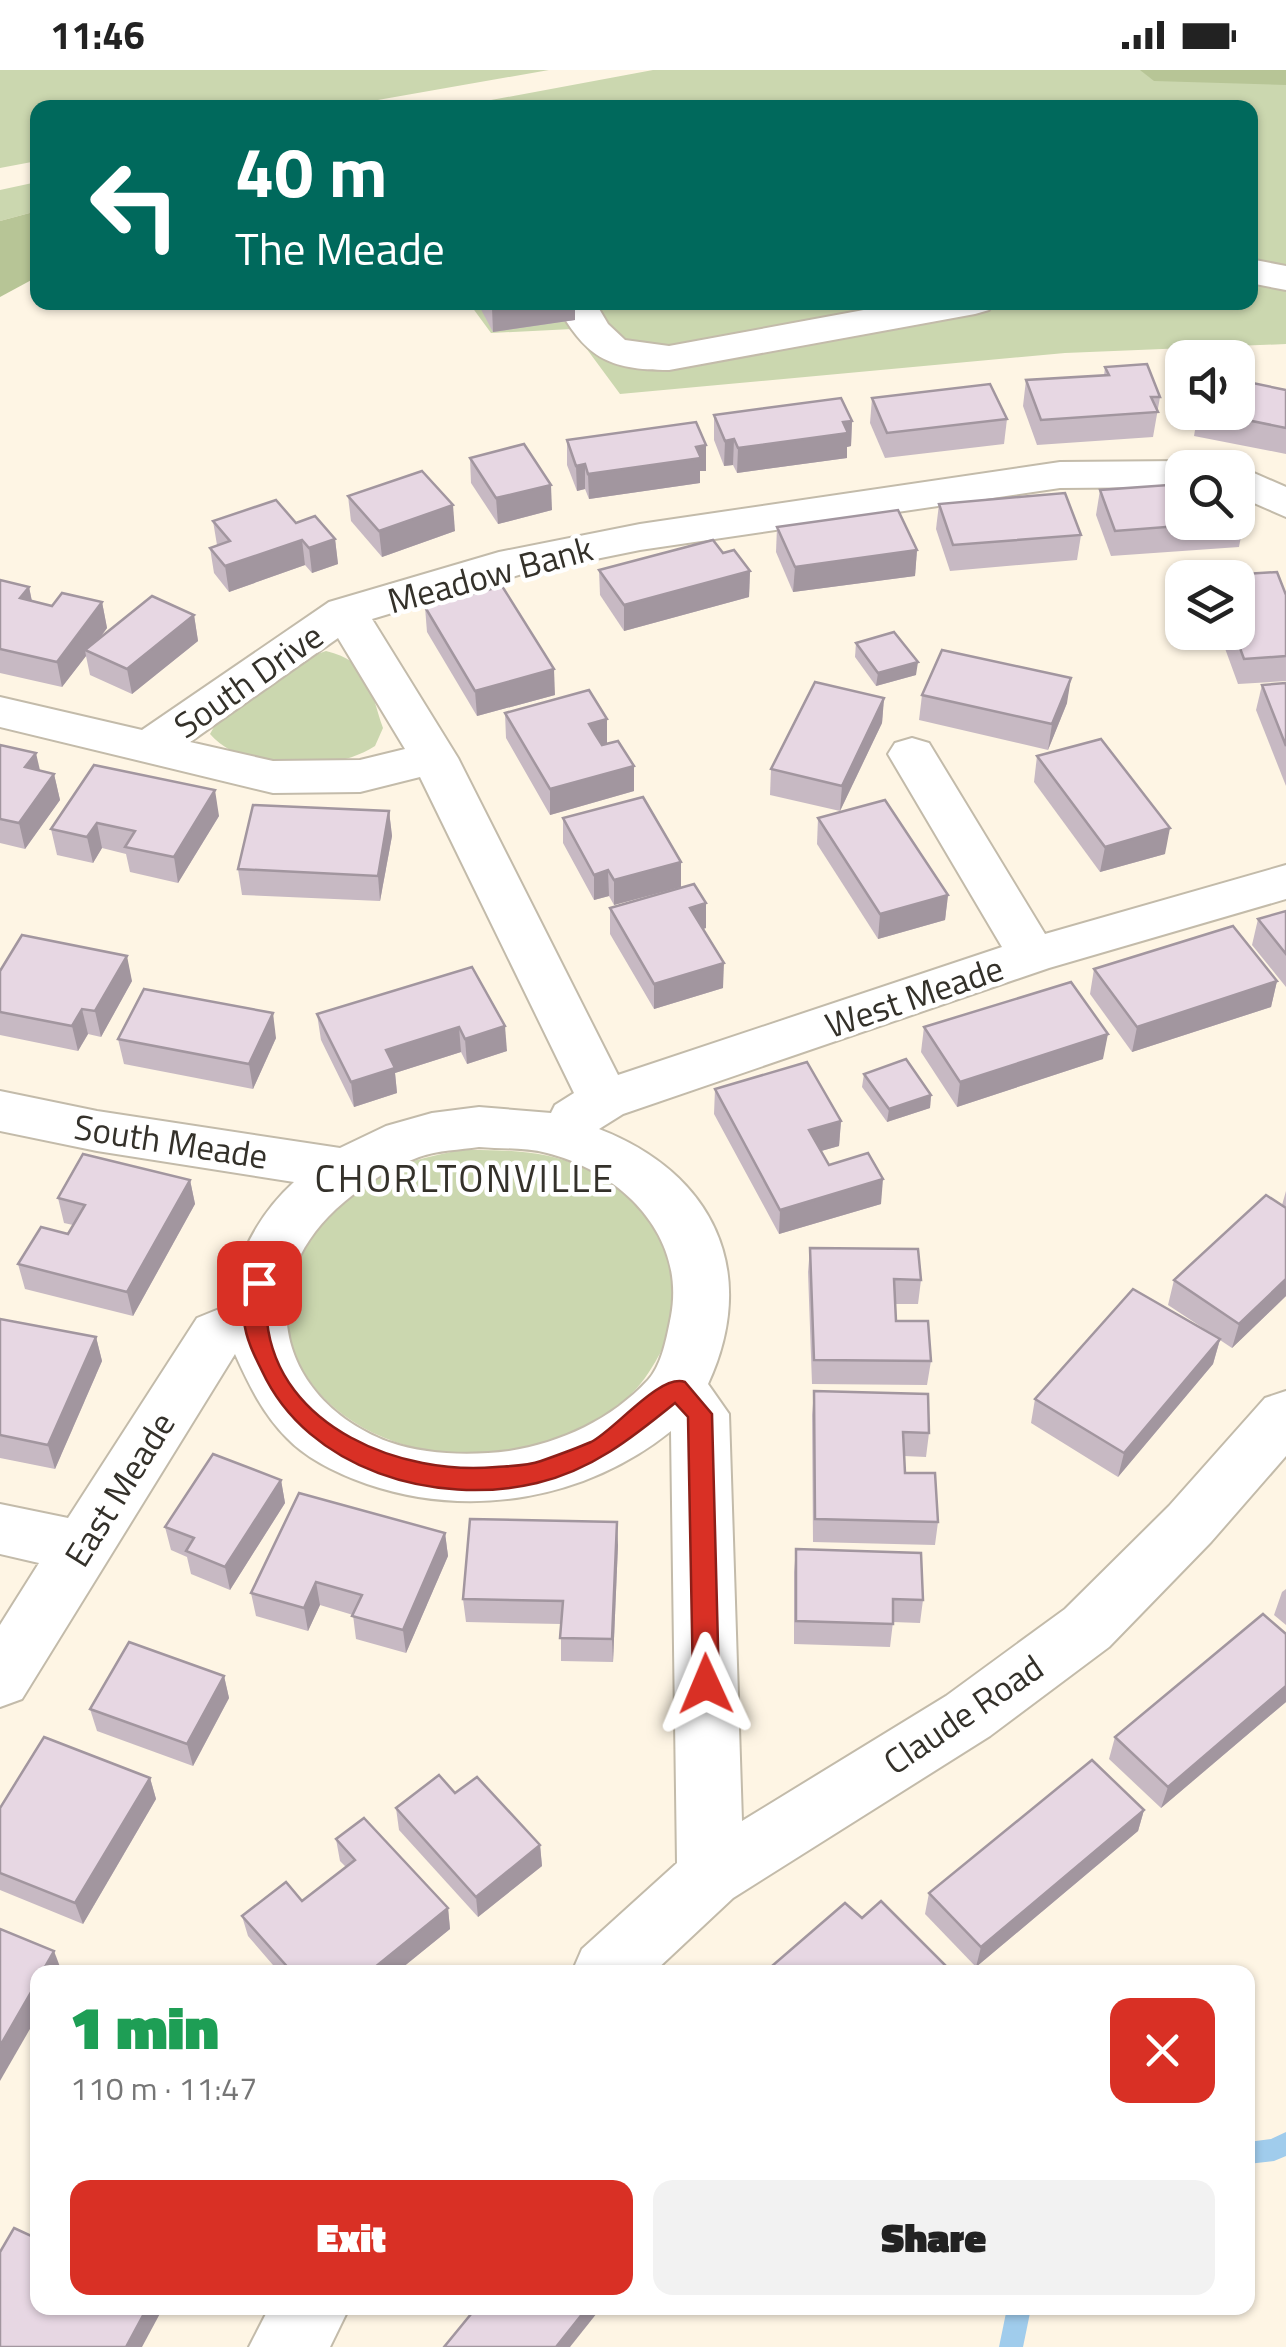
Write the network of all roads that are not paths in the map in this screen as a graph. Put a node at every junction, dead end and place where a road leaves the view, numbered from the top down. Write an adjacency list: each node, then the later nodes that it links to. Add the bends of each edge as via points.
1 (1258, 272): 2 (street)
2 (1286, 278)
3 (578, 310): 4 (street, via 607,349 656,358)
4 (929, 310)
5 (1165, 474): 8 (street, Meadow Bank, via 1060,475 640,536 515,562)
6 (1255, 488): 7 (street)
7 (1286, 504)
8 (345, 612): 10 (street, South Drive); 12 (street, Meadow Bank)
9 (0, 712): 10 (street, South Drive)
10 (150, 747): 12 (street, South Drive, via 273,777 360,776)
11 (912, 754): 14 (street)
12 (434, 758): 15 (street, Meadow Bank)
13 (1286, 882): 14 (street, West Meade)
14 (1032, 955): 15 (street, West Meade)
15 (604, 1100): 17 (street, West Meade)
16 (0, 1111): 18 (street, South Meade)
17 (551, 1133): 18 (street, via 461,1130 408,1139); 20 (street, via 614,1156 663,1194 696,1244 706,1300)
18 (343, 1168): 19 (street, via 302,1203 273,1244)
19 (255, 1319): 20 (street, via 286,1396 330,1440 392,1468 464,1480 536,1473 603,1448); 23 (street, East Meade, via 217,1334)
20 (676, 1388): 25 (street, via 700,1414)
21 (1286, 1415): 25 (street, Claude Road, via 1087,1628 968,1716)
22 (0, 1529): 23 (street)
23 (81, 1547): 24 (street, East Meade)
24 (0, 1679)
25 (710, 1876): 26 (street, Claude Road)
26 (614, 1965)
27 (307, 2315): 28 (street)
28 (286, 2347)

